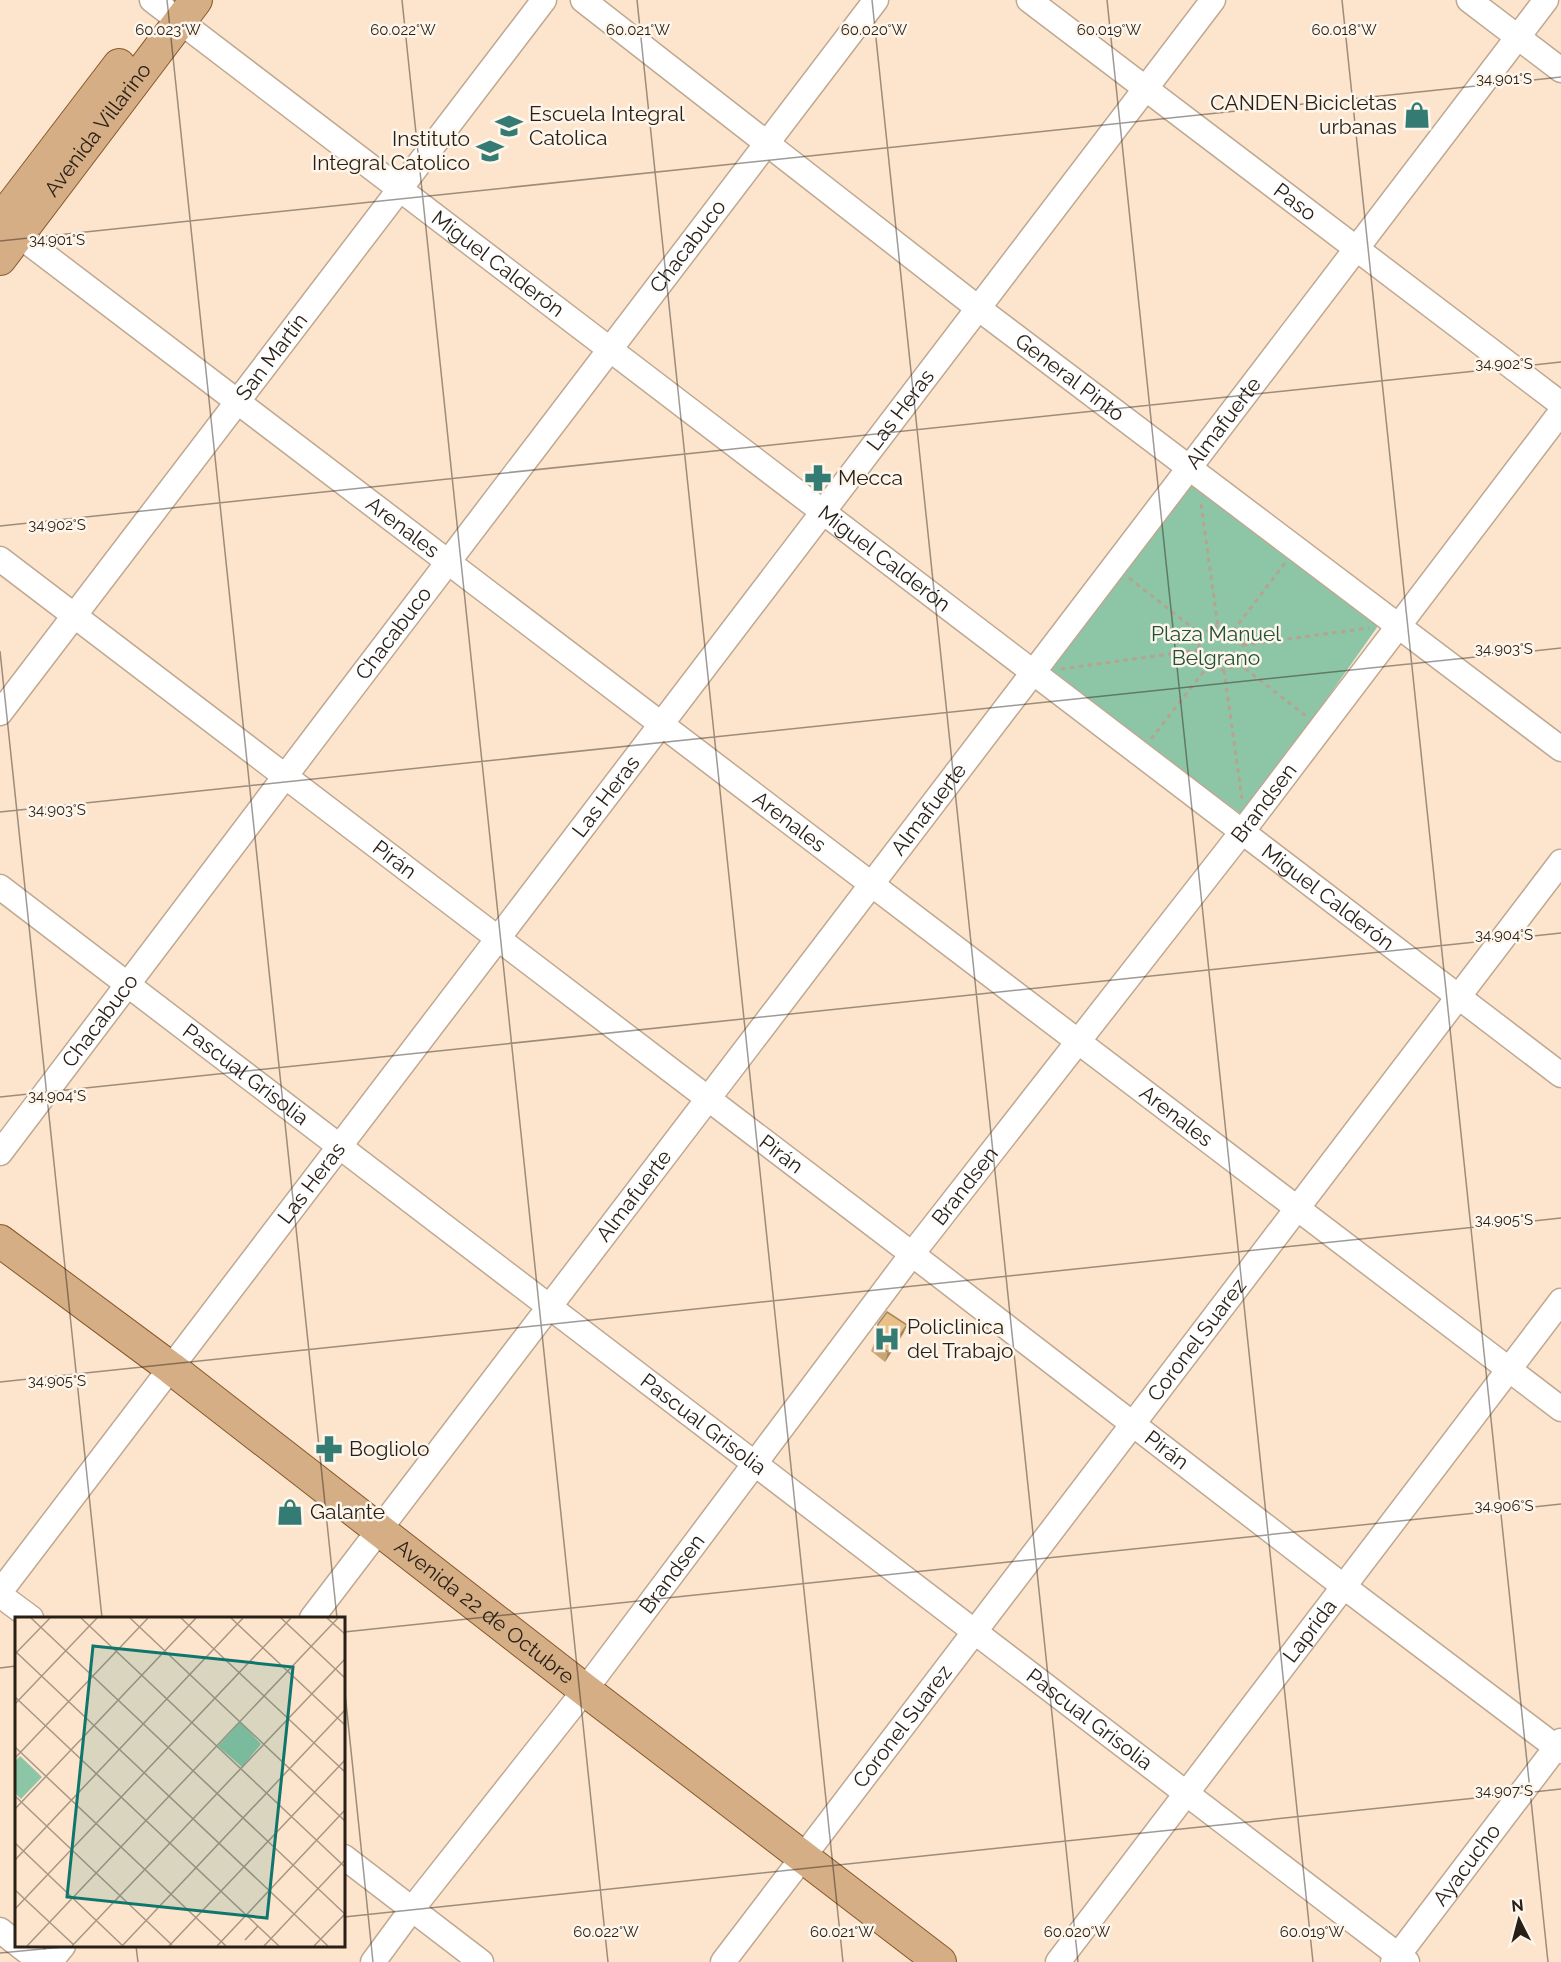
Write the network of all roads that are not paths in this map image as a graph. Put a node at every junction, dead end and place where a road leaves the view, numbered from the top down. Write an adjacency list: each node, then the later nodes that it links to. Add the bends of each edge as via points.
1 (544, 0): 13 (street, San Martín)
2 (583, 0): 12 (street, General Pinto)
3 (876, 0): 12 (street, Chacabuco)
4 (1029, 0): 11 (street, Paso)
5 (1213, 0): 11 (street, Las Heras)
6 (1469, 0): 9 (street)
7 (1546, 0): 9 (street, Almafuerte)
8 (172, 6): 13 (street, Miguel Calderón); 14 (main road, Avenida Villarino)
9 (1518, 37): 10 (street); 15 (street, Almafuerte)
10 (1561, 70)
11 (1146, 88): 15 (street, Paso); 16 (street, Las Heras)
12 (767, 143): 16 (street, General Pinto); 17 (street, Chacabuco)
13 (401, 190): 17 (street, Miguel Calderón); 18 (street, San Martín)
14 (4, 231): 18 (street, Arenales)
15 (1357, 248): 19 (street, Paso); 21 (street, Almafuerte)
16 (978, 308): 21 (street, General Pinto); 22 (street, Las Heras)
17 (608, 349): 22 (street, Miguel Calderón); 24 (street, Chacabuco)
18 (240, 401): 24 (street, Arenales); 25 (street, San Martín)
19 (1561, 404)
20 (1561, 412): 26 (street, Brandsen)
21 (1190, 468): 26 (street, General Pinto); 27 (street, Almafuerte)
22 (823, 512): 27 (street, Miguel Calderón); 29 (street, Las Heras)
23 (0, 559): 25 (street, Pirán)
24 (450, 561): 29 (street, Arenales); 31 (street, Chacabuco)
25 (74, 617): 28 (street, San Martín); 31 (street, Pirán)
26 (1398, 626): 30 (street, General Pinto); 32 (street, Brandsen)
27 (1034, 672): 32 (street, Miguel Calderón); 34 (street, Almafuerte)
28 (0, 712)
29 (662, 723): 34 (street, Arenales); 36 (street, Las Heras)
30 (1561, 749)
31 (285, 777): 36 (street, Pirán); 37 (street, Chacabuco)
32 (1243, 820): 38 (street, Miguel Calderón); 39 (street, Brandsen)
33 (1561, 862): 38 (street, Coronel Suarez)
34 (872, 884): 39 (street, Arenales); 41 (street, Almafuerte)
35 (0, 887): 37 (street, Pascual Grisolia)
36 (497, 938): 41 (street, Pirán); 42 (street, Las Heras)
37 (127, 985): 42 (street, Pascual Grisolia); 43 (street, Chacabuco)
38 (1458, 996): 40 (street, Miguel Calderón); 44 (street, Coronel Suarez)
39 (1079, 1040): 44 (street, Arenales); 46 (street, Brandsen)
40 (1561, 1075)
41 (708, 1100): 46 (street, Pirán); 48 (street, Almafuerte)
42 (339, 1147): 48 (street, Pascual Grisolia); 49 (street, Las Heras)
43 (0, 1153)
44 (1297, 1208): 50 (street, Arenales); 52 (street, Coronel Suarez)
45 (0, 1241): 49 (main road, Avenida 22 de Octubre)
46 (912, 1254): 52 (street, Pirán); 53 (street, Brandsen)
47 (1561, 1302): 50 (street, Laprida)
48 (549, 1308): 53 (street, Pascual Grisolia); 54 (street, Almafuerte)
49 (171, 1368): 54 (main road, Avenida 22 de Octubre); 56 (street, Las Heras)
50 (1509, 1370): 51 (street, Arenales); 55 (street, Laprida)
51 (1561, 1409)
52 (1133, 1423): 55 (street, Pirán); 59 (street, Coronel Suarez)
53 (754, 1462): 59 (street, Pascual Grisolia); 60 (street, Brandsen)
54 (380, 1529): 58 (street, Almafuerte); 60 (main road, Avenida 22 de Octubre)
55 (1343, 1586): 61 (street, Pirán); 62 (street, Laprida)
56 (0, 1593): 57 (street)
57 (30, 1617)
58 (313, 1617)
59 (974, 1632): 62 (street, Pascual Grisolia); 63 (street, Coronel Suarez)
60 (585, 1690): 63 (main road, Avenida 22 de Octubre); 65 (street, Brandsen)
61 (1559, 1746): 70 (street, Ayacucho)
62 (1186, 1793): 70 (street, Pascual Grisolia); 77 (street, Laprida)
63 (803, 1857): 75 (street, Coronel Suarez); 76 (main road, Avenida 22 de Octubre)
64 (345, 1858): 65 (street)
65 (412, 1909): 73 (street, Brandsen); 74 (street)
66 (0, 1930): 67 (street)
67 (15, 1942)
68 (22, 1947): 71 (street)
69 (62, 1947): 72 (street)
70 (1399, 1960)
71 (41, 1962)
72 (50, 1962)
73 (373, 1962)
74 (481, 1962)
75 (723, 1962)
76 (940, 1962)
77 (1058, 1962)

